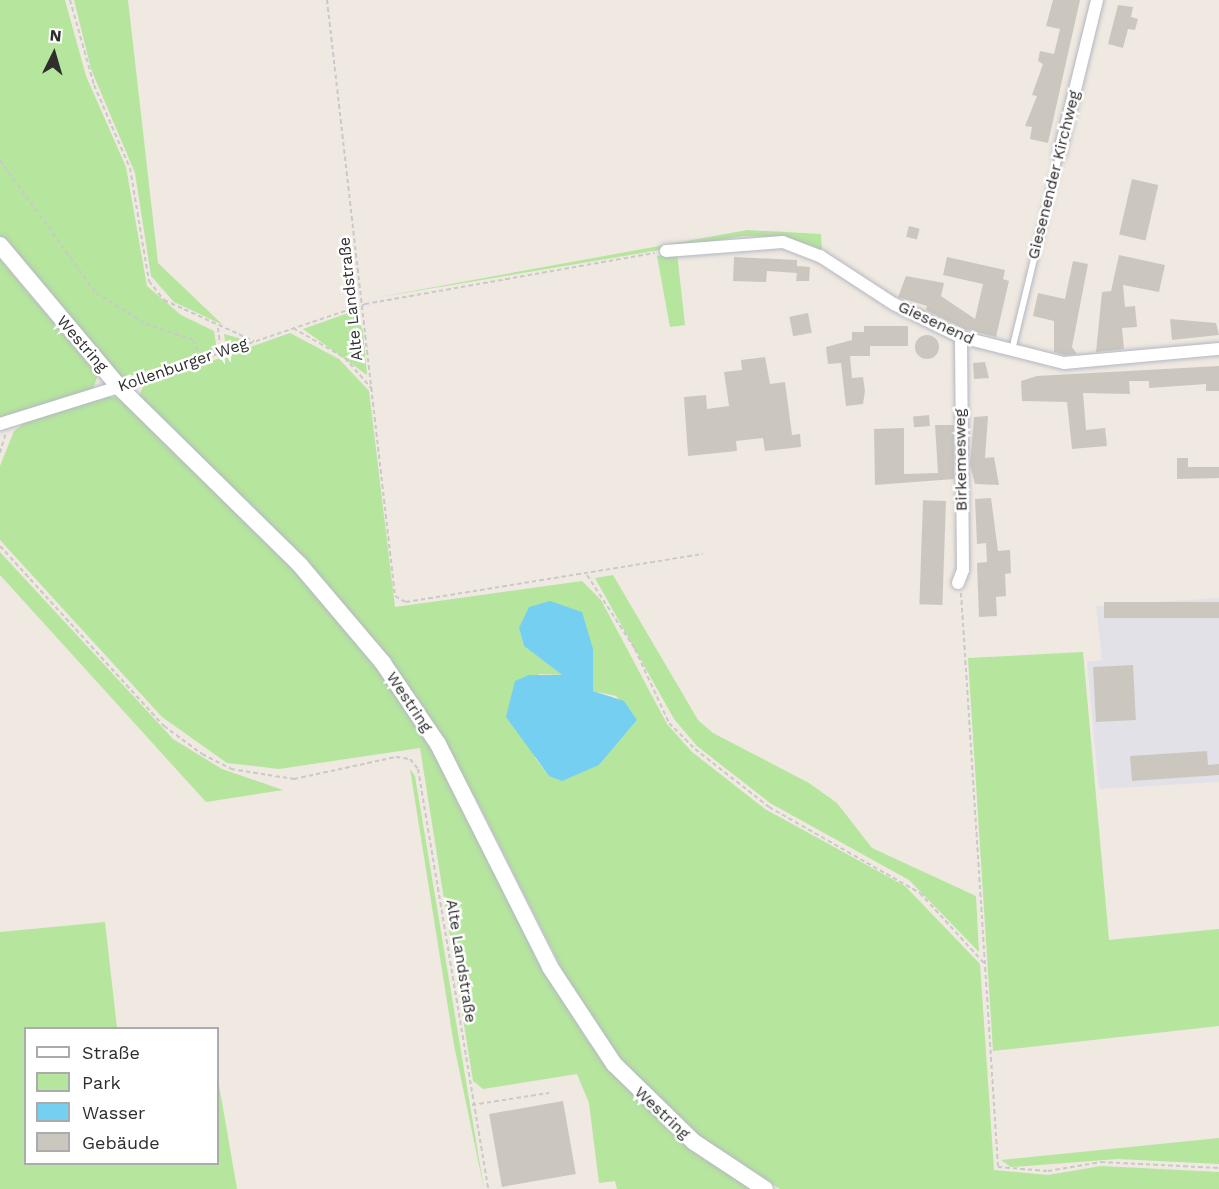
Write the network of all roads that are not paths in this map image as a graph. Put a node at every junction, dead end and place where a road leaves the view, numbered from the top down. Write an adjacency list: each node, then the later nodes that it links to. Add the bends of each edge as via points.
1 (1097, 0): 2 (street, Giesenender Kirchweg)
2 (1059, 155): 7 (lane, Giesenender Kirchweg)
3 (0, 246): 8 (main road, Westring)
4 (666, 251): 5 (street, Giesenend, via 783,242 820,256 894,304)
5 (961, 337): 7 (street, Giesenend); 10 (street, Birkemesweg, via 963,570)
6 (1219, 349): 7 (street, Giesenend, via 1064,363)
7 (1012, 350)
8 (119, 387): 9 (street, Kollenburger Weg); 11 (main road, Westring, via 300,566 392,675 462,787 556,977 614,1064 678,1129)
9 (4, 423)
10 (958, 582)
11 (765, 1189)

